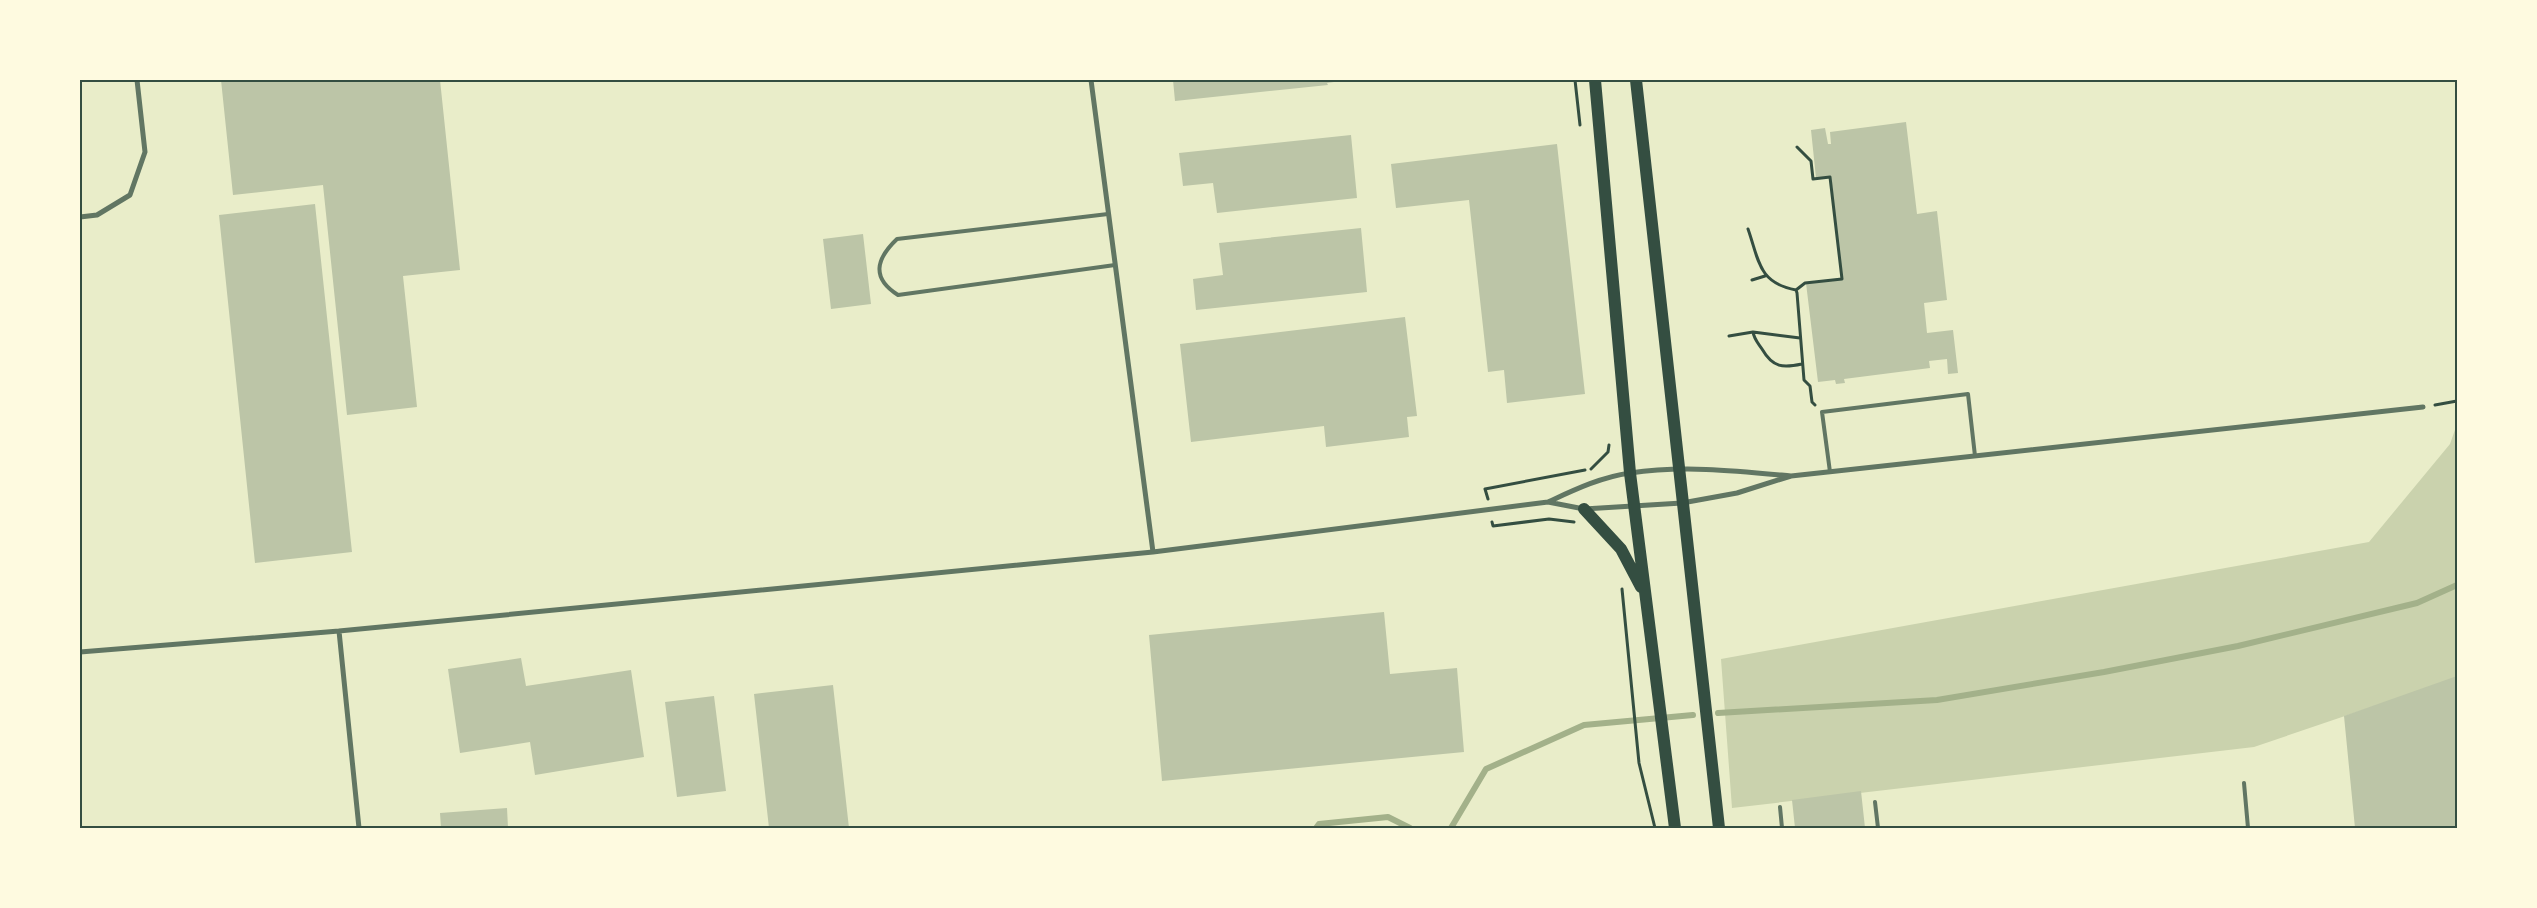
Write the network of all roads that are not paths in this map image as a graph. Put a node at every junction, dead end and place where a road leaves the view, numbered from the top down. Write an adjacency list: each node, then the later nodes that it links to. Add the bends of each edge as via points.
1 (137, 80): 6 (street, via 145,152 130,195 98,215)
2 (1091, 80): 5 (street)
3 (1595, 80): 12 (main road)
4 (1636, 80): 10 (main road)
5 (1108, 214): 7 (street); 7 (lane, via 897,238 883,252 879,271 886,287 898,296)
6 (80, 216)
7 (1115, 265): 18 (street)
8 (2422, 407): 9 (street)
9 (1975, 456): 11 (street); 11 (lane, via 1968,394 1822,412)
10 (1678, 469): 12 (street); 13 (street); 15 (main road)
11 (1830, 472): 13 (street)
12 (1630, 473): 14 (street, via 1587,484); 16 (main road)
13 (1791, 476): 15 (street, via 1737,493)
14 (1548, 502): 17 (street); 18 (street)
15 (1682, 503): 16 (street); 27 (main road)
16 (1634, 507): 17 (street); 19 (main road)
17 (1584, 509): 19 (main road, via 1621,549)
18 (1153, 552): 20 (street)
19 (1645, 594): 26 (main road)
20 (339, 631): 21 (street); 25 (street)
21 (80, 652)
22 (2244, 783): 32 (lane)
23 (1875, 802): 29 (lane)
24 (1780, 807): 28 (lane)
25 (359, 828)
26 (1675, 828)
27 (1718, 828)
28 (1782, 828)
29 (1878, 828)
30 (2019, 828): 31 (lane)
31 (2034, 828)
32 (2248, 828)

